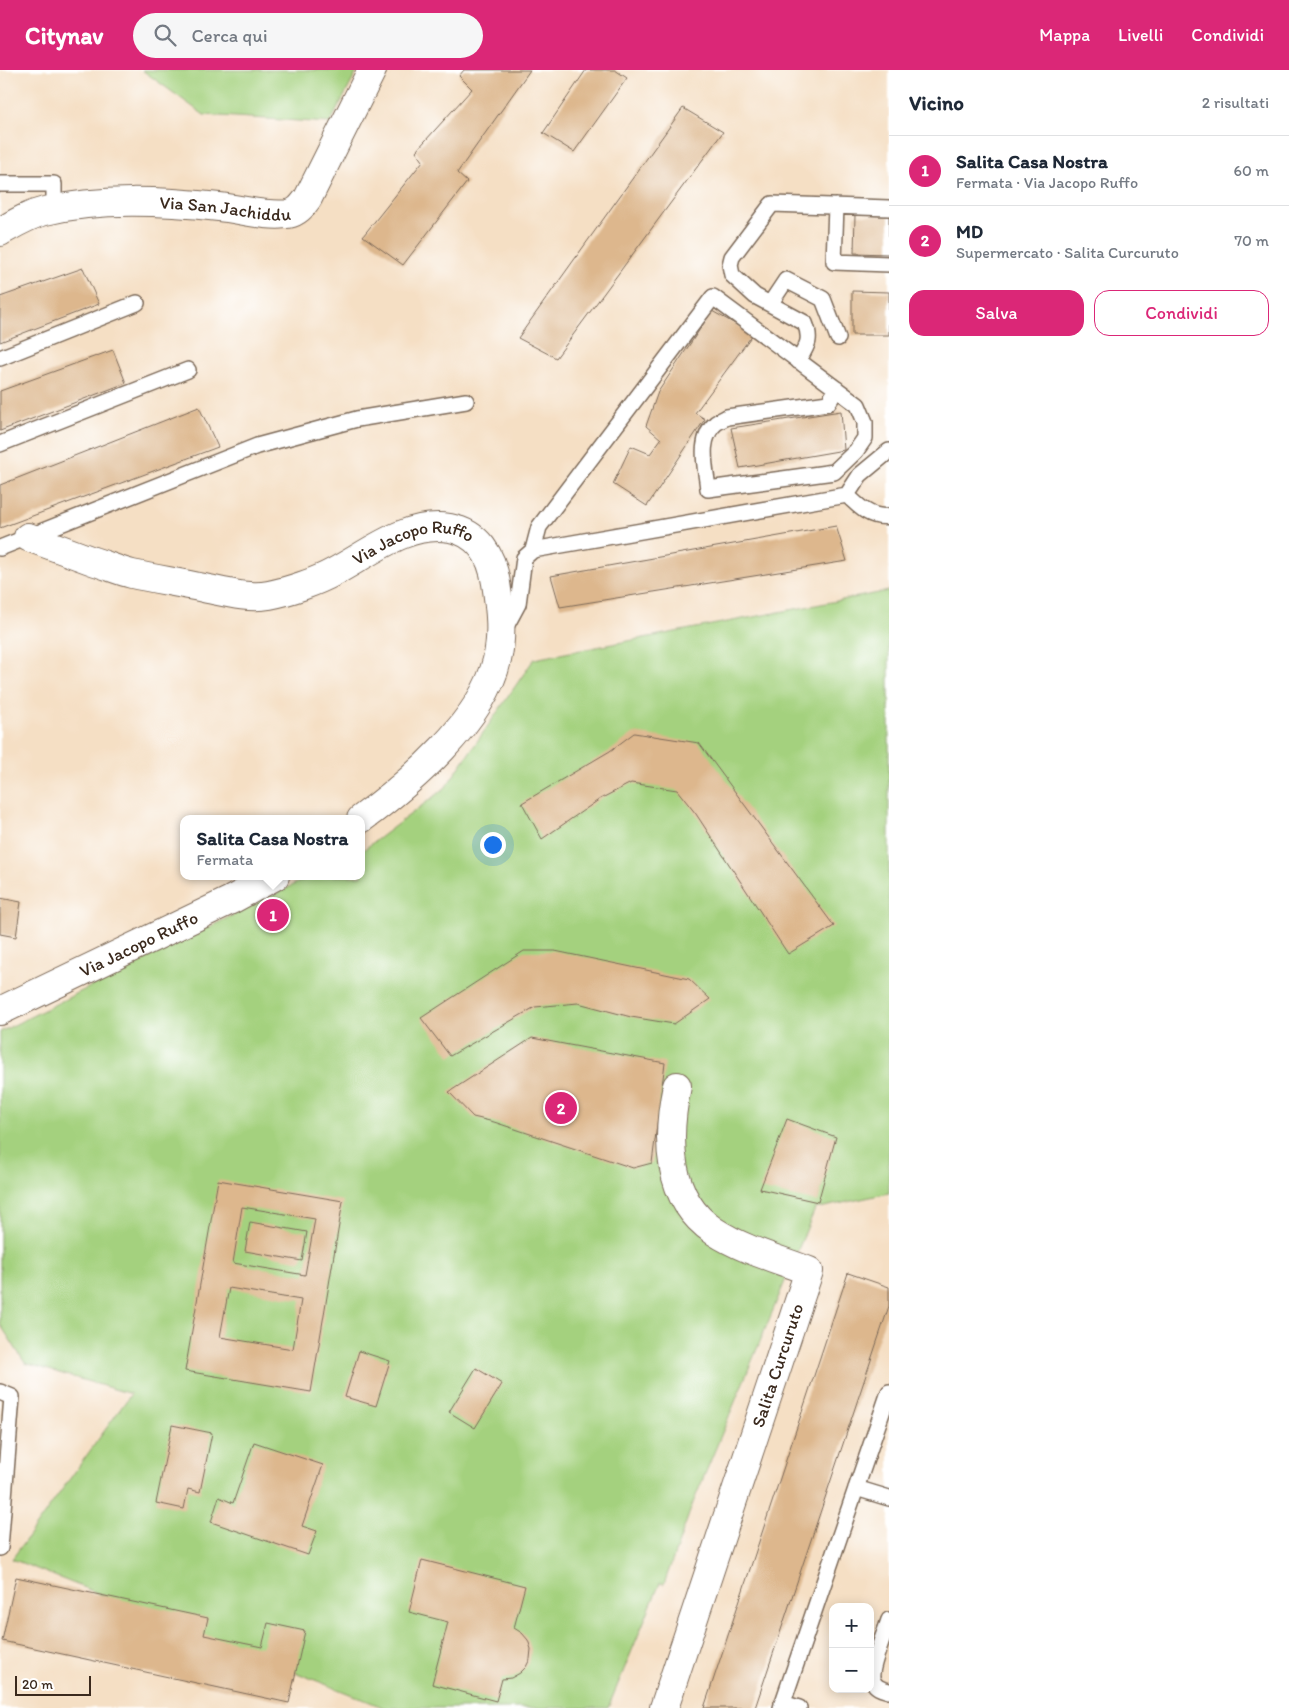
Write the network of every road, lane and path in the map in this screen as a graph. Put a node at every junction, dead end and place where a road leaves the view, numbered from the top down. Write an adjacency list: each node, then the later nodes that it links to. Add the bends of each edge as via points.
1 (372, 70): 5 (street, Via San Jachiddu, via 299,210 273,214 149,202)
2 (0, 184): 5 (lane, via 54,184)
3 (836, 206): 4 (lane); 7 (lane, via 834,262); 9 (lane, via 772,204 732,257 732,275 755,296)
4 (889, 208)
5 (54, 210): 6 (street, Via San Jachiddu, via 26,218)
6 (0, 232)
7 (889, 264)
8 (137, 304): 11 (lane)
9 (770, 304): 10 (lane, via 786,280 823,299); 12 (lane, via 805,323 808,343)
10 (838, 338)
11 (0, 358)
12 (798, 361): 14 (lane); 22 (lane, via 712,297 539,527)
13 (188, 370): 16 (lane)
14 (837, 389): 14 (lane, via 858,405 865,422 865,438 834,472 708,489 704,447 716,423 728,418 828,403)
15 (466, 402): 20 (lane, via 357,419 257,446)
16 (0, 444)
17 (889, 451): 18 (lane, via 860,475)
18 (847, 495): 19 (lane, via 871,514 882,518); 22 (lane)
19 (889, 516)
20 (28, 537): 21 (lane); 23 (street, Via Jacopo Ruffo, via 132,574 233,594 266,596 332,573 403,534 437,526 453,529 468,534 489,557 500,609)
21 (0, 548)
22 (533, 550): 23 (lane, via 524,558 518,604)
23 (500, 637): 24 (street, Via Jacopo Ruffo, via 497,661 478,705 427,765)
24 (365, 816)
25 (268, 880): 26 (street, Via Jacopo Ruffo)
26 (0, 1011)
27 (677, 1086): 36 (street, Salita Curcuruto, via 670,1131 672,1157 684,1198 698,1218 737,1243 809,1271)
28 (0, 1392): 32 (lane, via 12,1397)
29 (889, 1392): 30 (lane)
30 (856, 1488): 31 (lane); 35 (lane)
31 (889, 1498)
32 (0, 1548)
33 (889, 1620): 34 (lane, via 872,1679 876,1687)
34 (889, 1691)
35 (782, 1705): 37 (lane)
36 (664, 1708)
37 (799, 1708)

